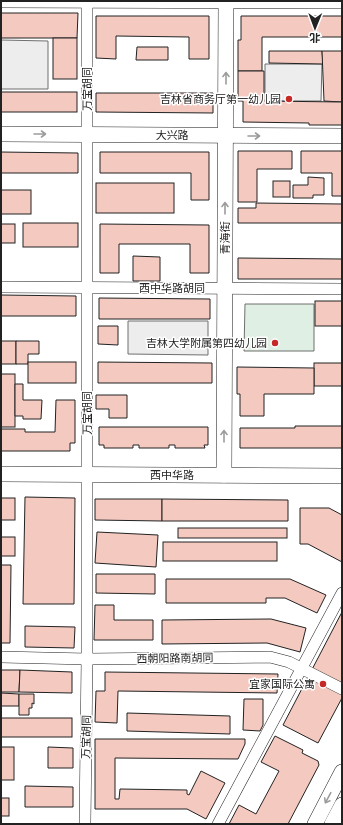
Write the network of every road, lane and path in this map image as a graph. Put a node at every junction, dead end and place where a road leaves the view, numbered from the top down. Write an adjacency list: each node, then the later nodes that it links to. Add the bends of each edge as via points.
1 (1, 2): 3 (street)
2 (226, 2): 3 (street); 4 (street); 7 (street, 青海街, one-way to 2)
3 (87, 3): 6 (street, 万宝胡同)
4 (342, 3)
5 (1, 134): 6 (street, 大兴路, one-way to 6)
6 (87, 135): 7 (street, 大兴路); 10 (street, 万宝胡同)
7 (225, 135): 8 (street, 大兴路, one-way to 8); 11 (street, 青海街, one-way to 7)
8 (342, 136)
9 (1, 287): 10 (street, 西中华路胡同)
10 (87, 287): 11 (street, 西中华路胡同); 14 (street, 万宝胡同)
11 (224, 288): 12 (street, 西中华路胡同); 15 (street, 青海街, one-way to 11)
12 (342, 289)
13 (1, 474): 14 (street, 西中华路)
14 (87, 474): 15 (street, 西中华路); 19 (street, 万宝胡同)
15 (224, 475): 16 (street, 西中华路)
16 (342, 476)
17 (342, 593): 20 (street)
18 (1, 657): 19 (street, 西朝阳路南胡同)
19 (87, 659): 20 (street, 西朝阳路南胡同, via 270,657); 24 (street, 万宝胡同)
20 (302, 668): 21 (street, 西朝阳路南胡同); 25 (street)
21 (342, 690)
22 (342, 772): 26 (street, one-way to 26)
23 (342, 805): 27 (street)
24 (85, 824)
25 (218, 824)
26 (314, 824)
27 (332, 824)

